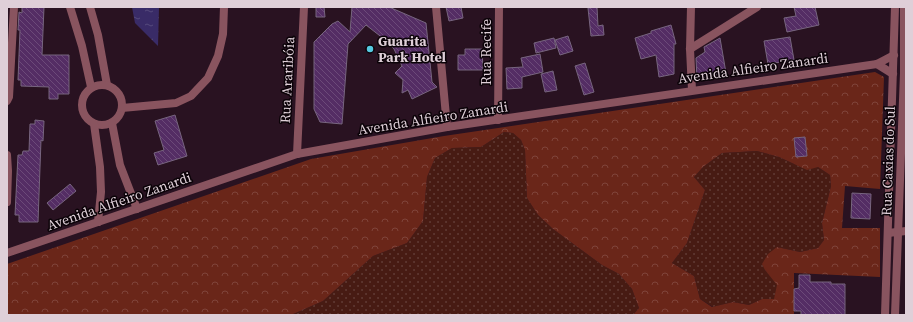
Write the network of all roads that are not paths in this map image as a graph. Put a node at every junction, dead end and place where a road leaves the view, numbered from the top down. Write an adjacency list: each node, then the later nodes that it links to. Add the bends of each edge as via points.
1 (14, 7): 21 (street)
2 (70, 7): 19 (street)
3 (90, 7): 18 (street)
4 (224, 7): 22 (street, via 223,34 218,56 208,78 191,96 176,103)
5 (304, 7): 27 (street, Rua Araribóia)
6 (436, 7): 26 (street)
7 (499, 7): 23 (street, Rua Recife)
8 (692, 7): 12 (street)
9 (757, 7): 12 (street)
10 (896, 7): 14 (street, Rua Caxias do Sul)
11 (904, 7): 13 (street, Rua Caxias do Sul)
12 (690, 49): 20 (street)
13 (905, 54): 14 (street, Avenida Alfieiro Zanardi); 16 (street, Rua Caxias do Sul)
14 (894, 55): 15 (street, Avenida Alfieiro Zanardi); 17 (street, Rua Caxias do Sul)
15 (877, 64): 17 (street); 20 (street, Avenida Alfieiro Zanardi)
16 (905, 72): 17 (street); 32 (street, Rua Caxias do Sul)
17 (893, 74): 33 (street, Rua Caxias do Sul)
18 (107, 85): 19 (street, via 101,84); 22 (street, via 117,91)
19 (91, 88): 25 (street, via 83,97 82,110)
20 (692, 90): 23 (street, Avenida Alfieiro Zanardi)
21 (7, 101)
22 (122, 108): 24 (street, via 121,114)
23 (498, 120): 26 (street, Avenida Alfieiro Zanardi)
24 (112, 123): 25 (street); 30 (street, via 120,165)
25 (94, 124): 31 (street, via 100,167)
26 (447, 127): 27 (street, Avenida Alfieiro Zanardi)
27 (297, 154): 30 (street, Avenida Alfieiro Zanardi)
28 (7, 155): 29 (street)
29 (7, 202)
30 (137, 209): 31 (street, Avenida Alfieiro Zanardi)
31 (98, 222): 34 (street, Avenida Alfieiro Zanardi)
32 (902, 232): 33 (street); 36 (street, Rua Caxias do Sul)
33 (888, 233): 35 (street, Rua Caxias do Sul)
34 (7, 253)
35 (885, 315)
36 (895, 315)

